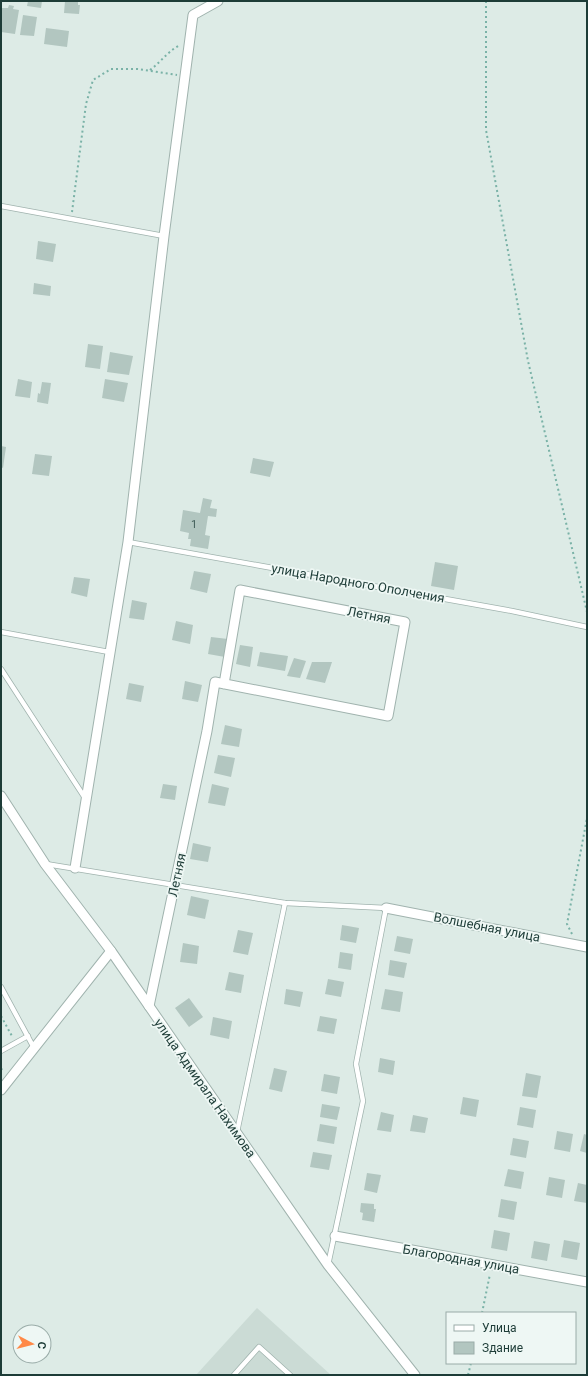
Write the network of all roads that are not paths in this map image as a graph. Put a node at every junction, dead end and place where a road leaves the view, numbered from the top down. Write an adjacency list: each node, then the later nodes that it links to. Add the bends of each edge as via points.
1 (218, 1): 3 (street, via 193,15)
2 (1, 206): 3 (lane)
3 (164, 236): 4 (street)
4 (128, 542): 5 (lane, улица Народного Ополчения, via 512,611); 7 (street)
5 (587, 627)
6 (1, 632): 7 (lane)
7 (109, 652): 11 (street)
8 (1, 669): 11 (lane)
9 (224, 684): 9 (street, Летняя, via 388,716 405,622 240,590); 14 (street, Летняя, via 215,682)
10 (1, 796): 12 (street, улица Адмирала Нахимова)
11 (86, 799): 13 (street)
12 (46, 864): 13 (lane); 18 (street, улица Адмирала Нахимова)
13 (75, 868): 14 (lane)
14 (175, 884): 15 (lane); 21 (street, Летняя)
15 (285, 902): 16 (lane); 26 (lane)
16 (386, 908): 17 (street, Волшебная улица); 27 (lane, via 356,1064 363,1101)
17 (587, 947)
18 (111, 951): 21 (street, улица Адмирала Нахимова); 23 (street)
19 (1, 987): 20 (lane)
20 (3, 995): 22 (lane)
21 (149, 1006): 26 (street, улица Адмирала Нахимова)
22 (28, 1036): 23 (lane); 24 (lane)
23 (34, 1048): 25 (street)
24 (1, 1051)
25 (1, 1090)
26 (237, 1133): 28 (street, улица Адмирала Нахимова)
27 (334, 1236): 28 (lane); 29 (street, Благородная улица)
28 (328, 1265): 32 (street, улица Адмирала Нахимова)
29 (587, 1282)
30 (234, 1375): 31 (lane, via 259,1347)
31 (290, 1375)
32 (415, 1375)

